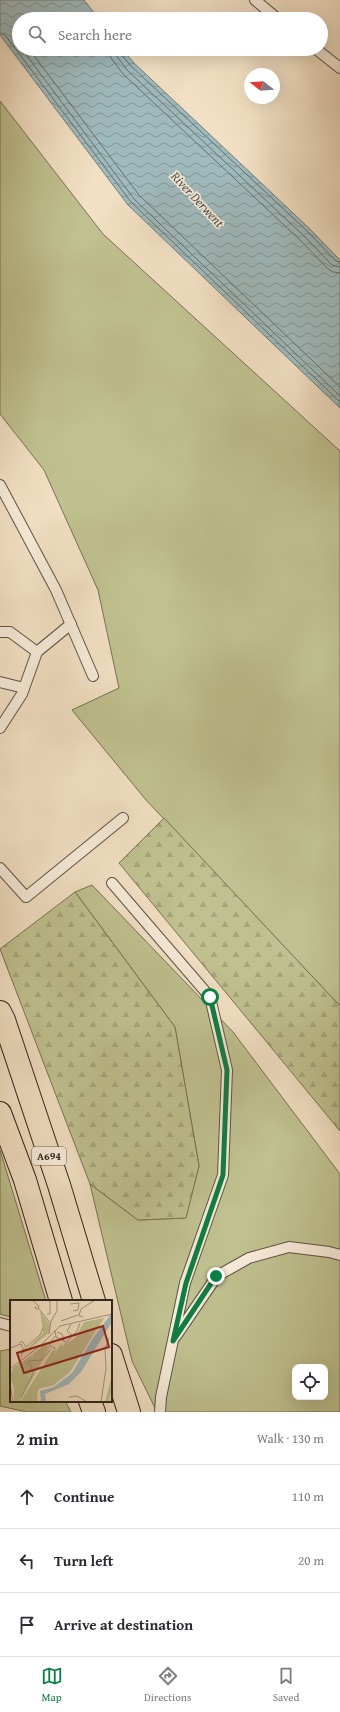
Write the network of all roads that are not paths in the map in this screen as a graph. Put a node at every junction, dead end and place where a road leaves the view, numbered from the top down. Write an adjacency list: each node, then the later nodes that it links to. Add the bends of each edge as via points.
1 (255, 0): 2 (lane)
2 (270, 12)
3 (325, 56): 4 (lane)
4 (340, 68)
5 (0, 485): 6 (lane)
6 (3, 497): 7 (lane, via 56,590)
7 (71, 624): 9 (lane); 10 (lane)
8 (0, 632): 9 (lane, via 10,632)
9 (37, 652): 12 (lane)
10 (93, 676)
11 (0, 682): 12 (lane)
12 (24, 688): 13 (lane)
13 (0, 728)
14 (123, 818): 15 (lane, via 26,897)
15 (0, 868)
16 (112, 883): 22 (lane, via 210,997 227,1070 223,1175 186,1283)
17 (0, 1012): 21 (main road, A694, via 59,1186)
18 (0, 1113): 20 (main road, A694, via 25,1180)
19 (340, 1255): 22 (lane, via 289,1247 248,1258 216,1276)
20 (61, 1300)
21 (94, 1300)
22 (173, 1341): 27 (lane)
23 (112, 1358): 26 (main road)
24 (90, 1402): 25 (main road)
25 (94, 1412)
26 (130, 1412)
27 (160, 1412)

